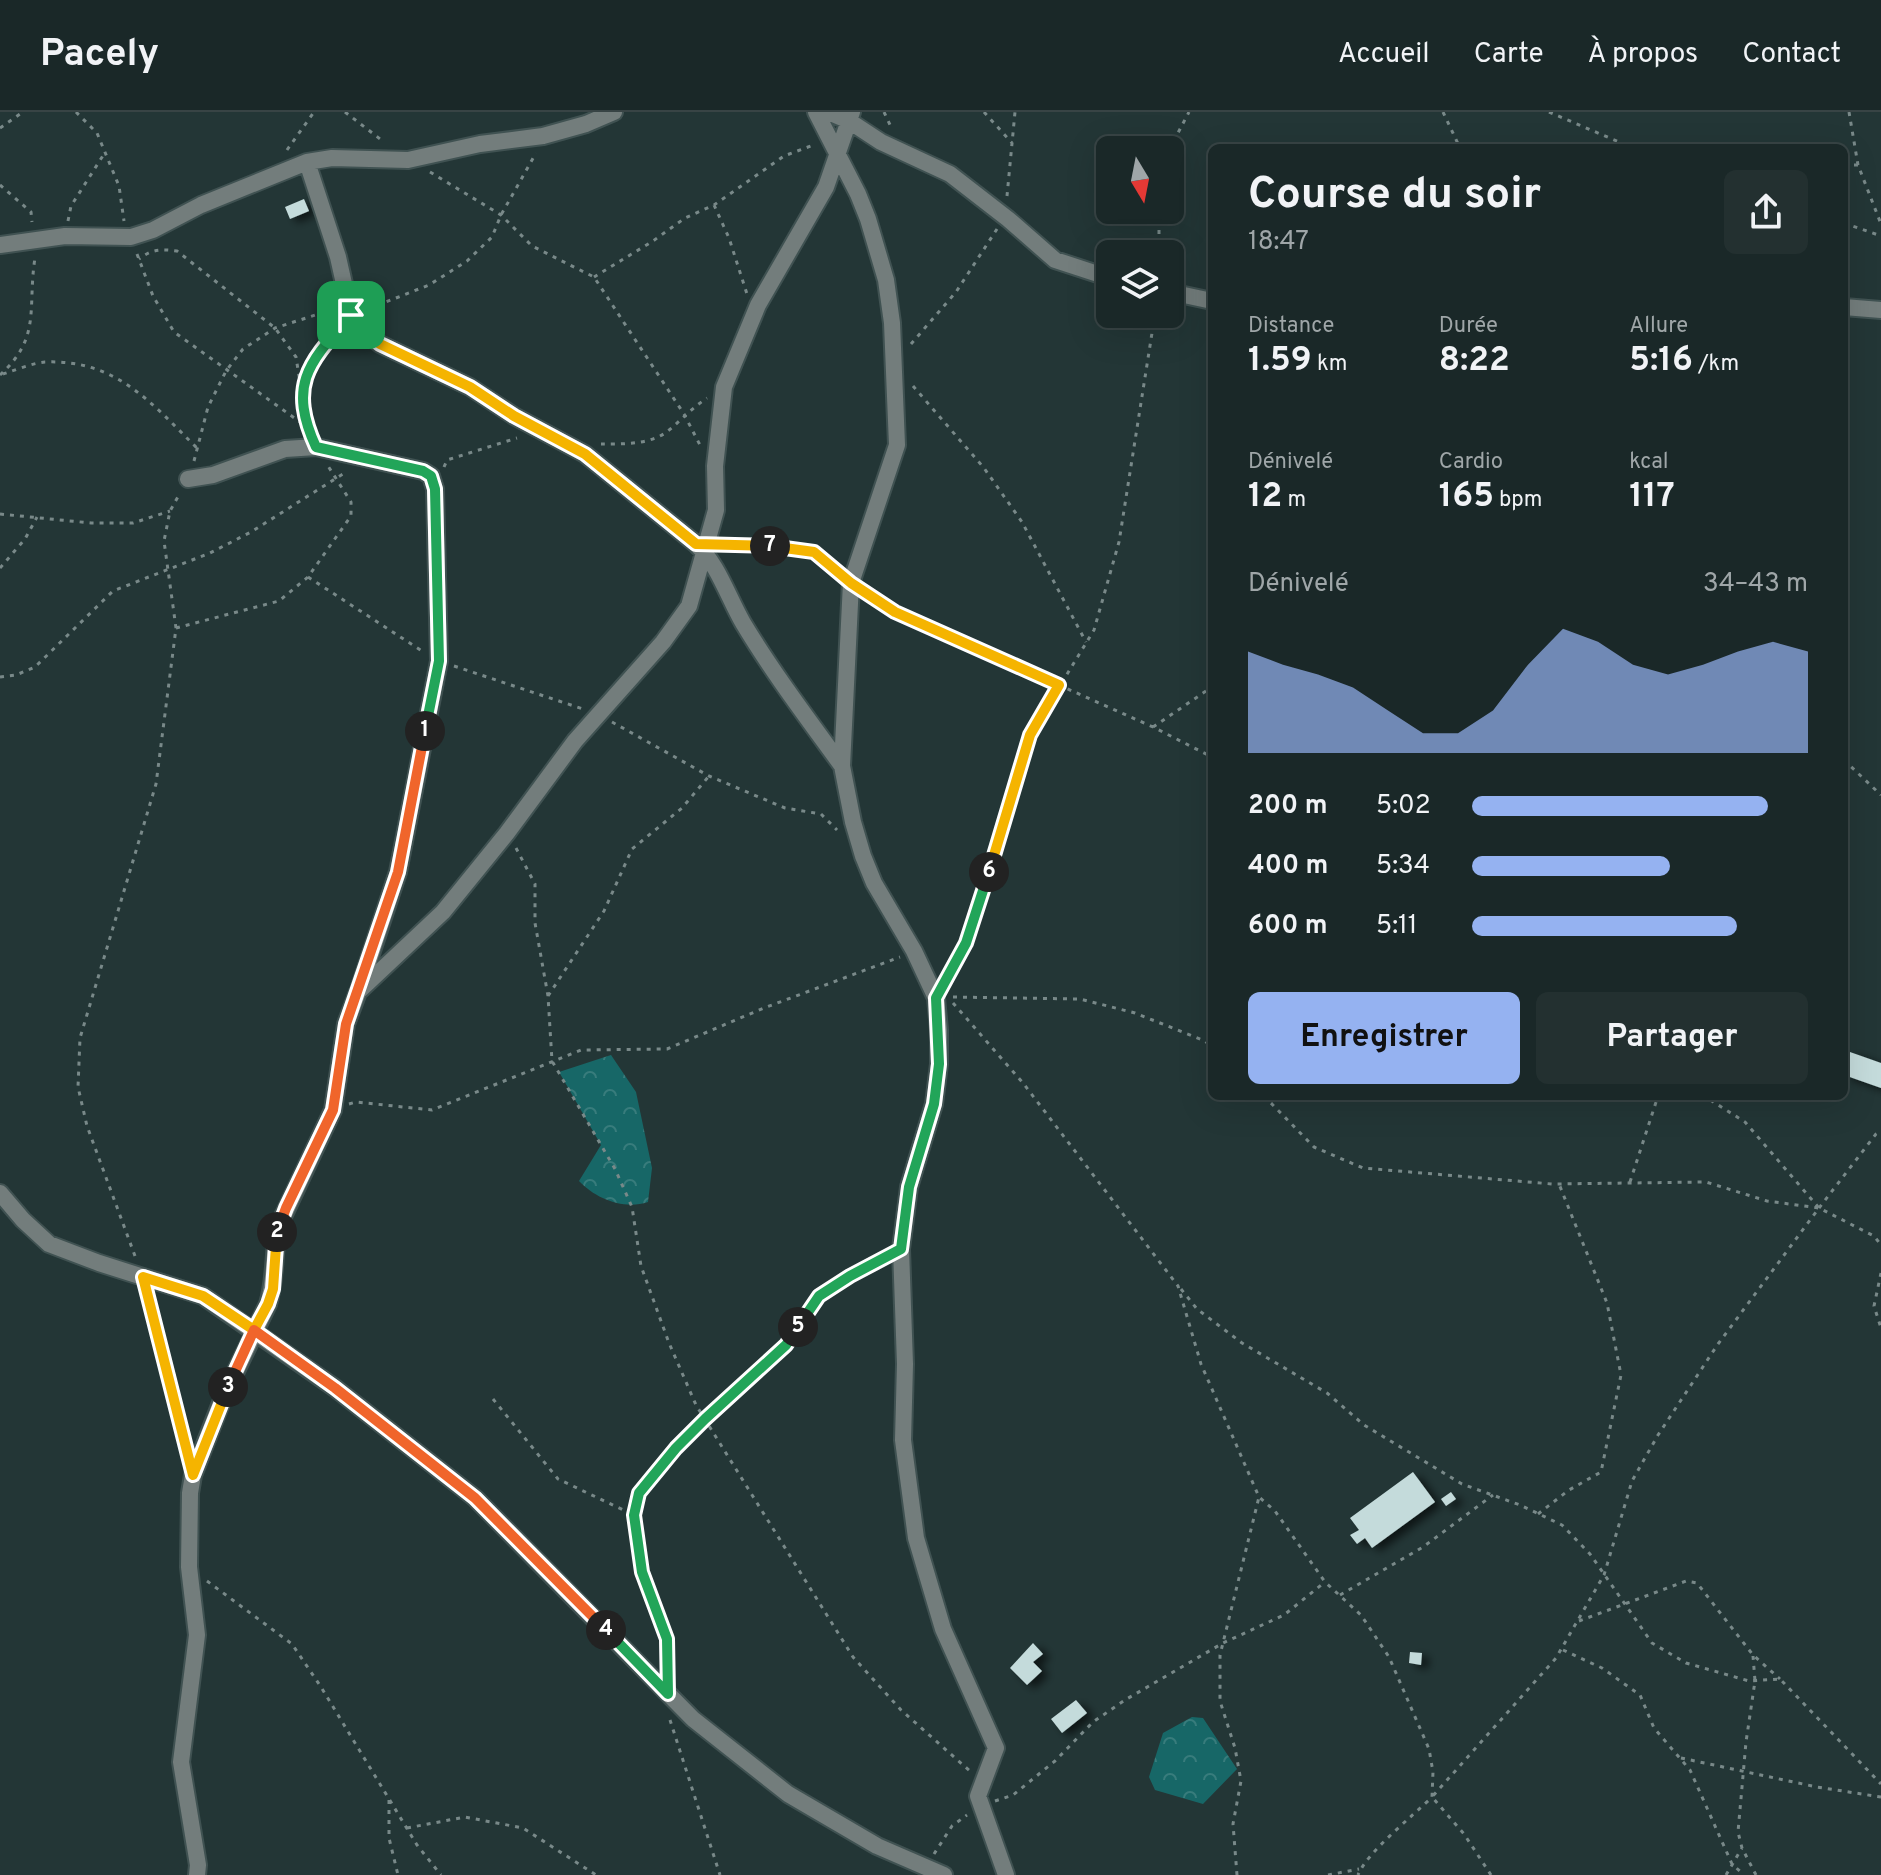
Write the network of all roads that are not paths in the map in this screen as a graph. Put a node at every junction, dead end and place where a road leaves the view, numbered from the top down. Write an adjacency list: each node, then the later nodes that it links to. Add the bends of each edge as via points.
1 (614, 112): 6 (street, via 543,136 408,160)
2 (816, 112): 5 (street)
3 (828, 112): 4 (street)
4 (850, 116): 5 (street); 8 (street, via 881,142 950,174 1055,260)
5 (836, 155): 14 (street, via 826,187 756,311 724,387 716,510); 15 (street, via 858,194 883,270 892,323 897,445 851,583)
6 (307, 162): 7 (street, via 131,237 65,236); 14 (street, via 355,324 380,344 470,387 585,454)
7 (0, 245)
8 (1096, 273)
9 (1184, 295): 10 (street)
10 (1208, 300)
11 (1848, 307): 12 (street)
12 (1881, 310)
13 (188, 479): 16 (street, via 285,449 316,447 431,476 439,661 398,872)
14 (707, 549): 15 (street, via 742,621); 16 (street, via 689,606 677,625 575,741 443,912)
15 (842, 766): 21 (street, via 863,856 936,998 939,1064 934,1104 909,1187 901,1249 903,1440 916,1538 943,1629 996,1748 978,1796)
16 (358, 992): 18 (street, via 346,1024 333,1110 279,1225 273,1289)
17 (0, 1193): 18 (street, via 49,1244 203,1296)
18 (254, 1330): 19 (street, via 193,1475 188,1507 197,1635 181,1762); 20 (street, via 475,1498 693,1719 788,1794 877,1846)
19 (197, 1875)
20 (944, 1875)
21 (1006, 1875)

